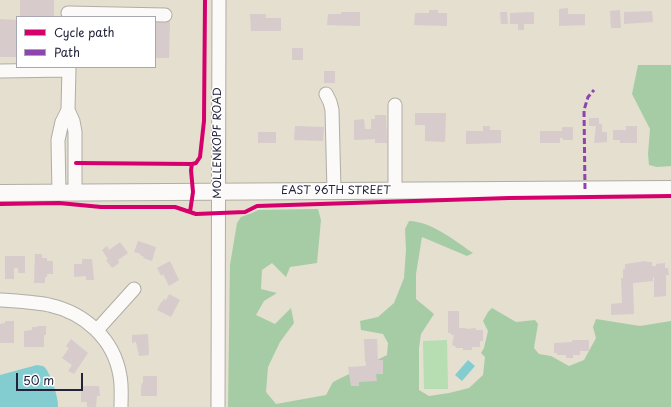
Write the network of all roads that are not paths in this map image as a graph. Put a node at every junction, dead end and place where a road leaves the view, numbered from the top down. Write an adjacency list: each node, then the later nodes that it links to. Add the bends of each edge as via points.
1 (219, 0): 12 (street, MOLLENKOPF ROAD)
2 (68, 10): 3 (street)
3 (165, 15)
4 (68, 69): 5 (street); 8 (street)
5 (0, 71)
6 (326, 94): 10 (street, via 332,110)
7 (395, 105): 11 (street)
8 (68, 110): 13 (street, via 58,140); 14 (street, via 75,132)
9 (671, 189): 11 (main road, EAST 96TH STREET)
10 (334, 191): 11 (main road, EAST 96TH STREET); 12 (main road, EAST 96TH STREET)
11 (395, 191)
12 (218, 192): 14 (main road, EAST 96TH STREET); 20 (street, MOLLENKOPF ROAD)
13 (59, 193): 14 (main road, EAST 96TH STREET); 15 (main road, EAST 96TH STREET)
14 (75, 193)
15 (0, 194)
16 (134, 289): 18 (street)
17 (0, 300): 18 (street, via 38,303 58,308)
18 (97, 330): 19 (street, via 110,347 118,367)
19 (121, 407)
20 (218, 407)

